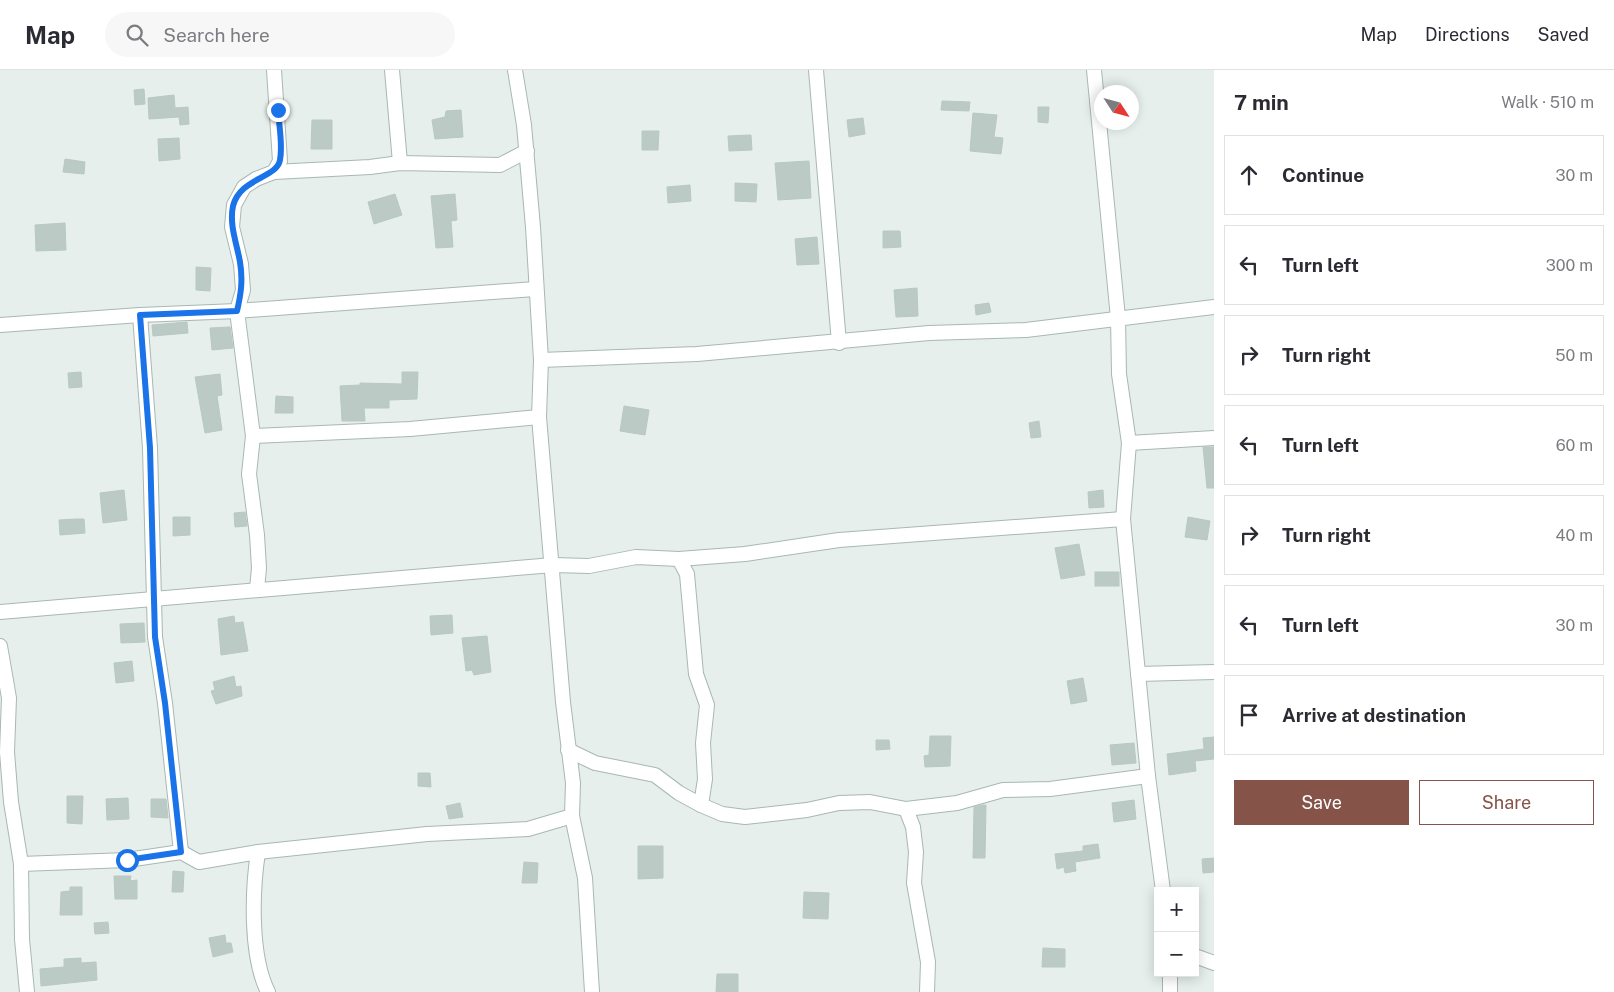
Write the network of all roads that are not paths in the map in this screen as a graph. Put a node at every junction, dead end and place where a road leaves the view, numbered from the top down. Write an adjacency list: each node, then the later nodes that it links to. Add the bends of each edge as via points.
1 (274, 70): 8 (street, via 280,161)
2 (392, 70): 7 (street)
3 (515, 70): 6 (street)
4 (816, 70): 15 (street)
5 (1094, 70): 13 (street)
6 (526, 151): 7 (street, via 500,165); 9 (street)
7 (400, 163): 8 (street)
8 (274, 172): 11 (street, via 244,187 234,205 232,227 242,290)
9 (535, 289): 11 (street); 16 (street)
10 (1214, 307): 13 (street)
11 (237, 311): 12 (street); 18 (street)
12 (140, 315): 14 (street); 25 (street, via 150,448)
13 (1118, 318): 15 (street, via 1026,330 929,333); 20 (street, via 1119,374)
14 (0, 325)
15 (839, 343): 16 (street, via 697,354)
16 (541, 360): 17 (street)
17 (539, 417): 18 (street, via 410,429); 23 (street)
18 (253, 436): 24 (street, via 249,474 257,535)
19 (1214, 438): 20 (street)
20 (1129, 443): 21 (street)
21 (1123, 518): 22 (street, via 839,540 745,554); 29 (street)
22 (679, 559): 23 (street, via 636,557 589,566); 32 (street, via 687,574 696,674 707,706)
23 (553, 565): 24 (street); 30 (street)
24 (257, 589): 25 (street)
25 (153, 597): 26 (street); 35 (street)
26 (0, 612)
27 (0, 646): 37 (street, via 9,698 7,752 11,802)
28 (1214, 672): 29 (street)
29 (1138, 674): 31 (street)
30 (568, 750): 32 (street, via 595,763 655,775); 34 (street, via 573,783)
31 (1148, 776): 33 (street, via 1050,789 1003,790 957,803); 38 (street)
32 (701, 806): 33 (street, via 722,814 745,817 839,803 870,802)
33 (906, 809): 45 (street, via 913,827 916,852 914,882 928,962)
34 (572, 816): 36 (street, via 528,829 427,834); 44 (street, via 585,878)
35 (181, 852): 36 (street, via 199,862); 37 (street, via 127,860)
36 (258, 852): 43 (street, via 254,876 256,958 260,977)
37 (21, 864): 42 (street, via 22,939)
38 (1162, 887)
39 (1199, 957): 40 (street)
40 (1214, 963)
41 (1170, 977): 46 (street)
42 (27, 992)
43 (268, 992)
44 (592, 992)
45 (927, 992)
46 (1170, 992)

